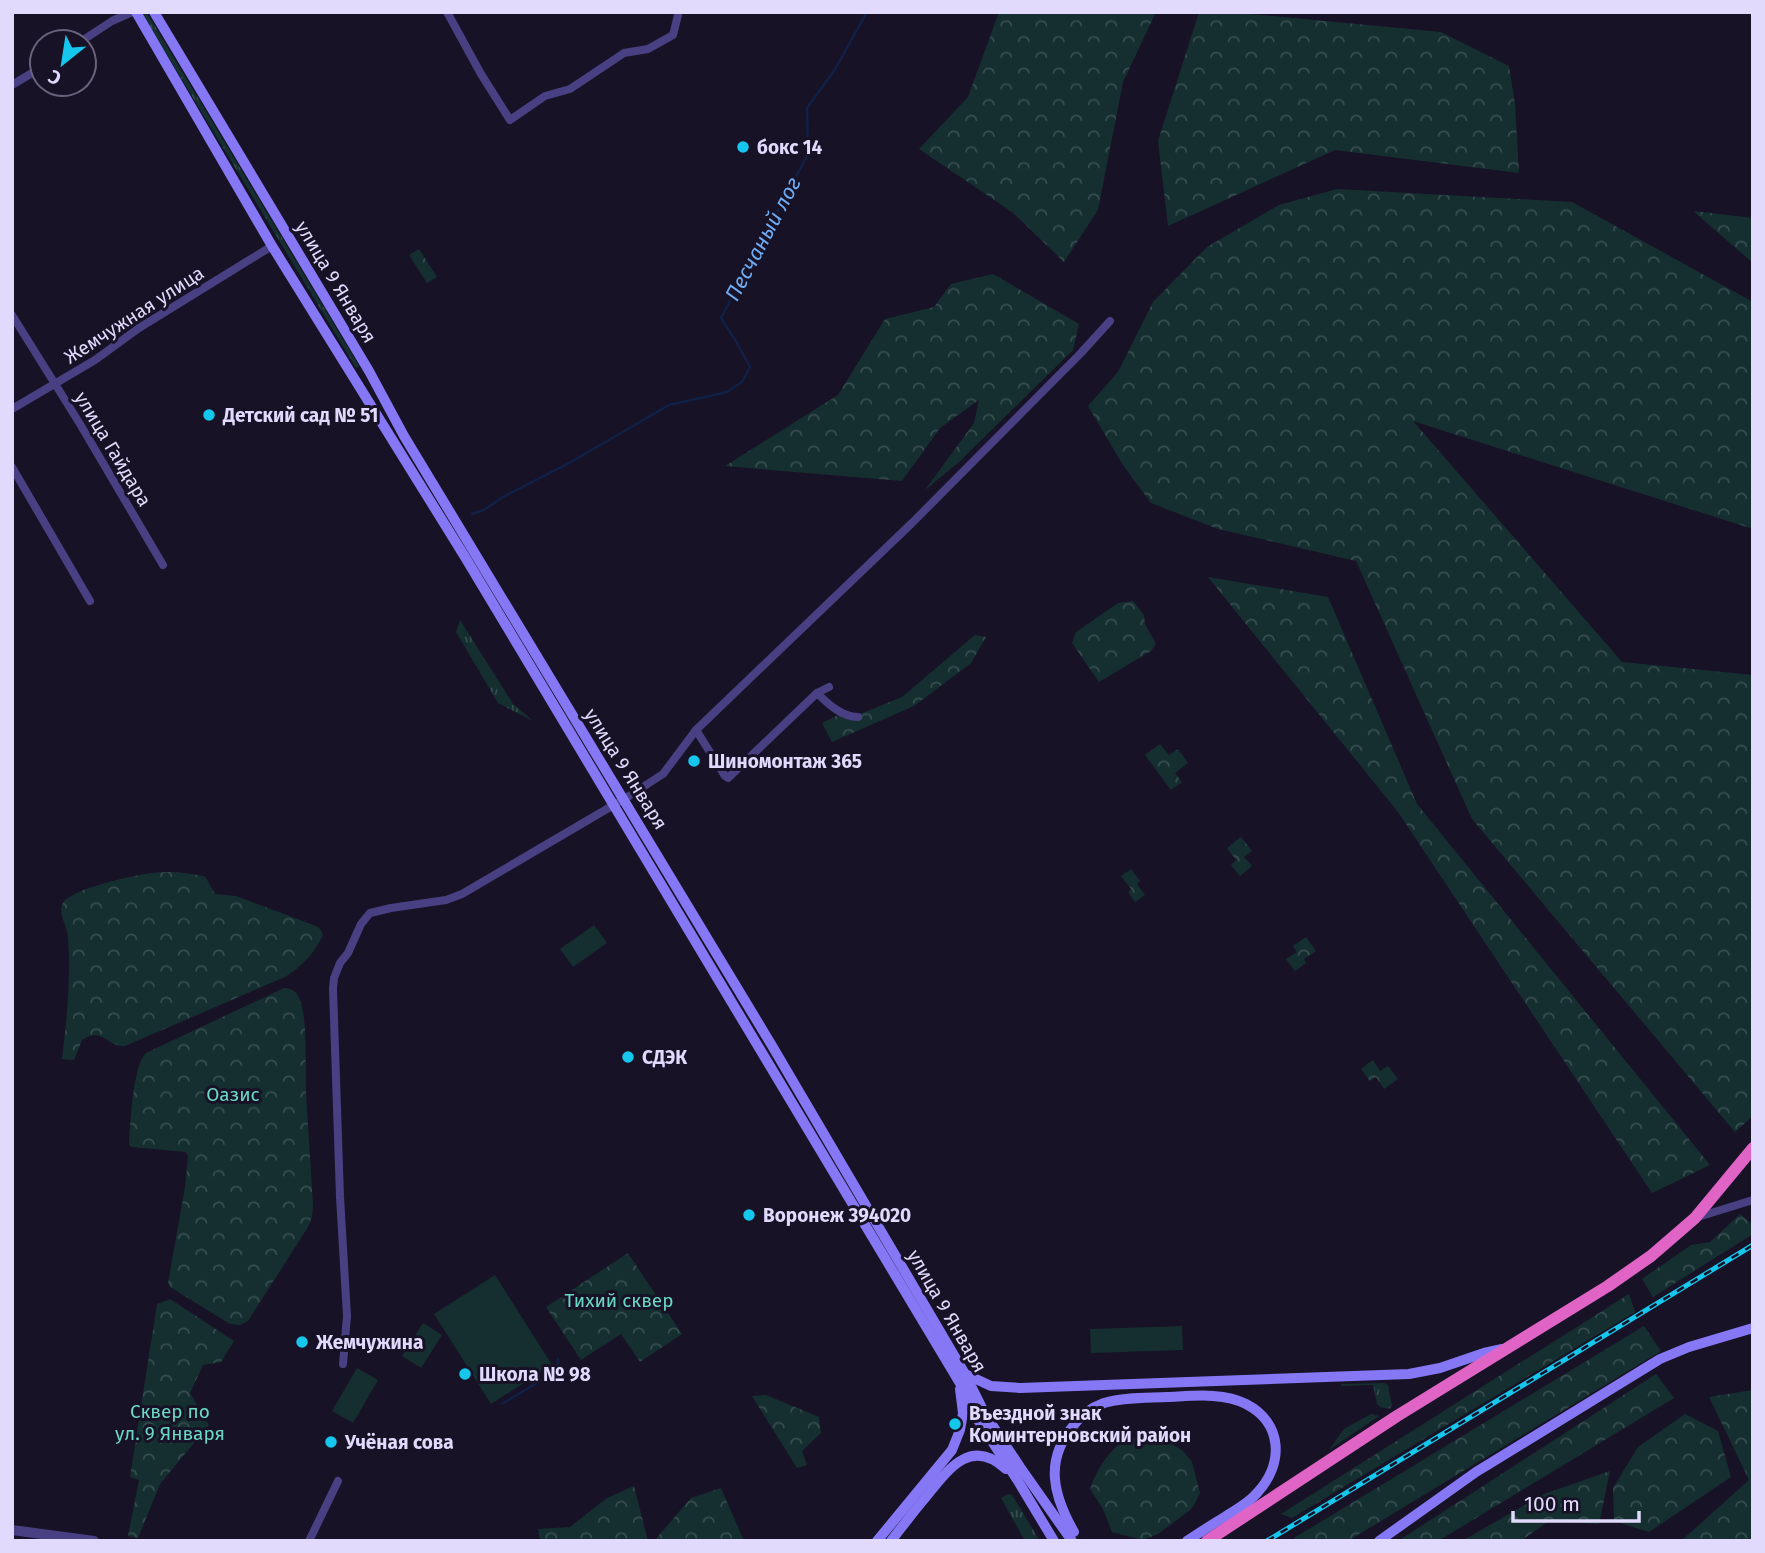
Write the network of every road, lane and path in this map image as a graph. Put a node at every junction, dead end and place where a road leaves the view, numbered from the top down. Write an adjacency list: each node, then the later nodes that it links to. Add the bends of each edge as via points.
1 (134, 12): 5 (street); 8 (main road, улица 9 Января)
2 (154, 12): 19 (main road, улица 9 Января, via 365,364)
3 (447, 12): 4 (street, via 510,120 624,54 648,49 673,36)
4 (677, 14)
5 (98, 30)
6 (28, 75): 7 (street)
7 (12, 85)
8 (272, 246): 11 (street, Жемчужная улица); 19 (main road, улица 9 Января)
9 (12, 315): 11 (street, улица Гайдара)
10 (1110, 321): 20 (street, via 912,523)
11 (55, 384): 12 (street, Жемчужная улица); 14 (street, улица Гайдара)
12 (12, 410)
13 (12, 467): 15 (street)
14 (163, 565)
15 (90, 601)
16 (829, 687): 17 (street)
17 (817, 694): 18 (street, via 842,713); 20 (street, via 728,778)
18 (858, 717)
19 (568, 719): 21 (main road, улица 9 Января); 22 (main road, улица 9 Января)
20 (696, 730): 21 (street, via 663,774)
21 (624, 799): 22 (street); 29 (main road, улица 9 Января, via 778,1056)
22 (613, 805): 28 (street, via 462,894 370,913 340,963 334,989 347,1316); 29 (main road, улица 9 Января)
23 (1753, 1149): 25 (highway)
24 (1753, 1200): 25 (street)
25 (1695, 1218): 27 (highway, via 1629,1272)
26 (1753, 1328): 42 (main road, via 1660,1359 1476,1472)
27 (1508, 1348): 29 (main road, via 1409,1374 1020,1388 991,1386); 33 (highway)
28 (343, 1364)
29 (960, 1375): 31 (main road, улица 9 Января, via 978,1420); 36 (main road, via 963,1413 951,1450); 39 (main road, улица 9 Января)
30 (338, 1481): 35 (street)
31 (1018, 1481): 37 (main road, via 992,1458 976,1455 959,1461); 38 (main road, улица 9 Января)
32 (12, 1530): 34 (street)
33 (1208, 1539)
34 (94, 1541)
35 (309, 1541)
36 (877, 1541)
37 (891, 1541)
38 (1054, 1541)
39 (1072, 1541)
40 (1079, 1541): 41 (main road, via 1060,1506 1055,1468 1060,1445 1077,1421 1104,1404 1135,1399 1233,1399 1261,1414 1269,1424 1275,1462 1245,1505)
41 (1187, 1541)
42 (1379, 1541)

